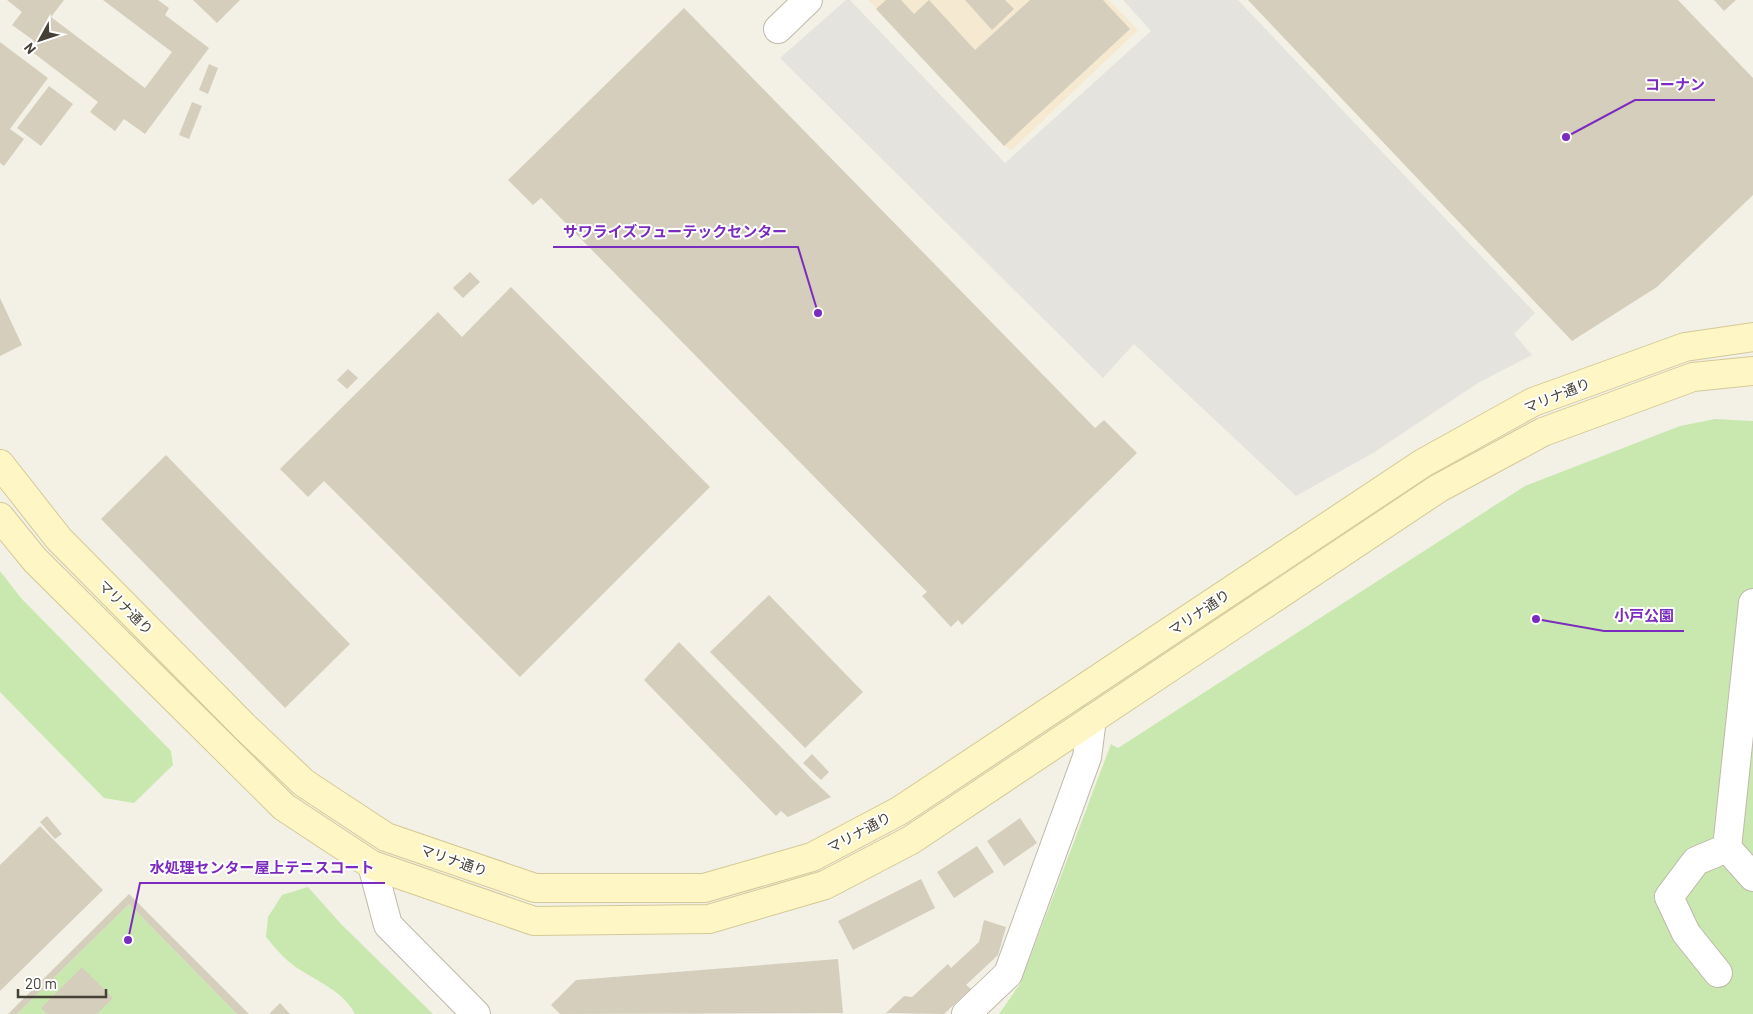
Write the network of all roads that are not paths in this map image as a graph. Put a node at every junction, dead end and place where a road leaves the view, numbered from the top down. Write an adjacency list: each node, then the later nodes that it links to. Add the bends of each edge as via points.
1 (808, 0): 2 (street)
2 (778, 29)
3 (1753, 337): 5 (street, マリナ通り, via 1685,347 1533,402 1423,463 899,811 812,857 704,888 535,888 386,837 304,783 244,726 59,539)
4 (1753, 371): 8 (street, マリナ通り, via 1693,377 1543,432 1439,488)
5 (0, 464)
6 (0, 517): 10 (street, マリナ通り, via 35,560 284,807)
7 (1753, 603): 9 (street)
8 (1092, 719): 10 (street, マリナ通り, via 911,840 825,885 709,920 534,921); 14 (street, via 1087,758 1008,974)
9 (1727, 848): 11 (street); 12 (street, via 1696,861 1668,898 1686,933)
10 (372, 864): 13 (street, via 388,925)
11 (1753, 877)
12 (1718, 973)
13 (476, 1014)
14 (966, 1014)

